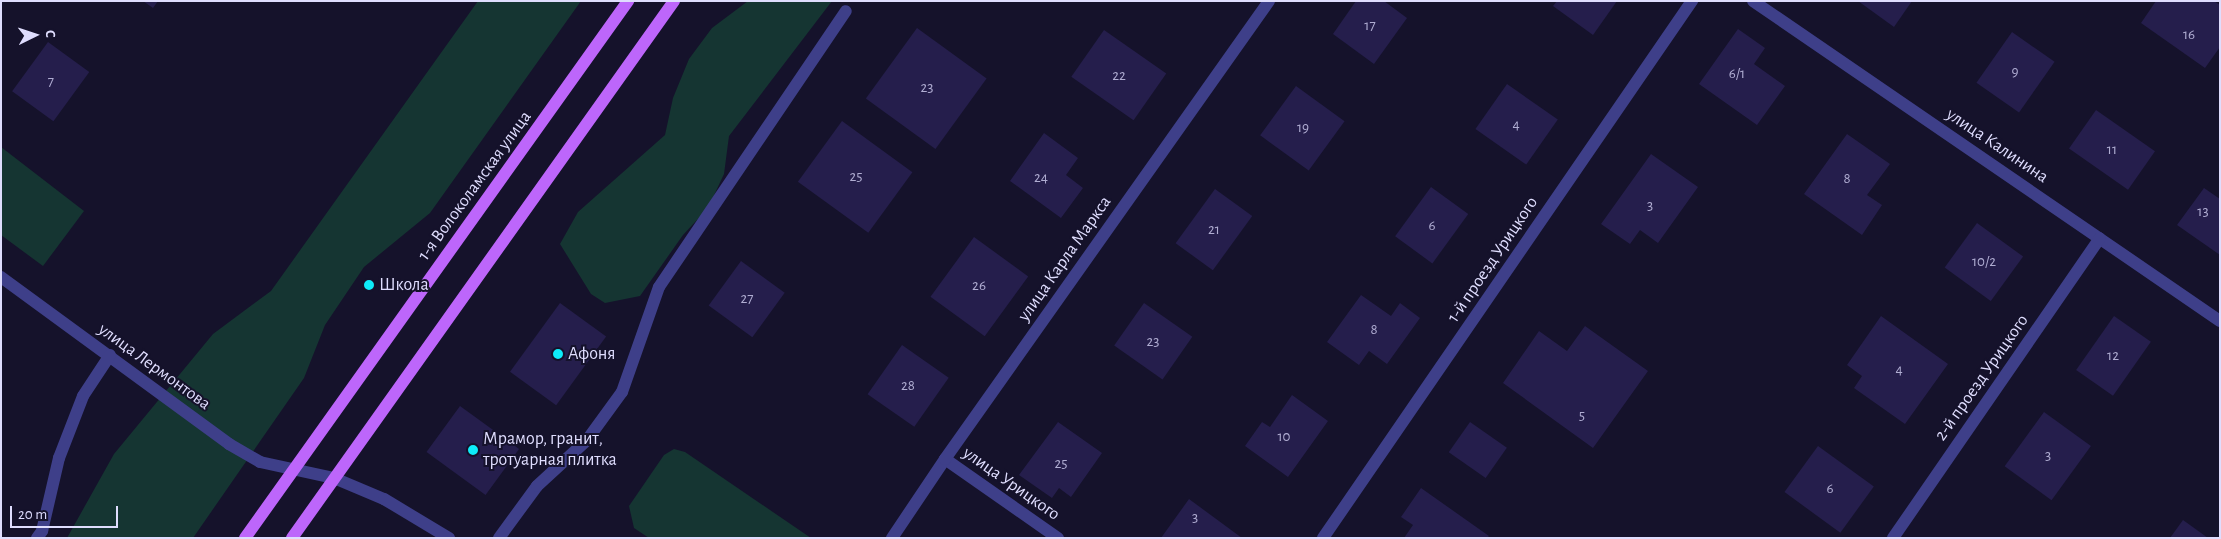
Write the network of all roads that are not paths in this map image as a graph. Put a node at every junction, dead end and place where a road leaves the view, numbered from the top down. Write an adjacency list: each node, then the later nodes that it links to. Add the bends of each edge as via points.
1 (628, 1): 12 (main road, 1-я Волоколамская улица)
2 (674, 1): 13 (main road)
3 (1269, 1): 11 (street, улица Карла Маркса)
4 (1692, 1): 21 (street, 1-й проезд Урицкого)
5 (1753, 1): 7 (street, улица Калинина)
6 (846, 11): 18 (street, via 660,287 622,392 587,440 537,486)
7 (2100, 238): 9 (street, улица Калинина); 22 (street, 2-й проезд Урицкого)
8 (1, 277): 10 (street, улица Лермонтова)
9 (2220, 321)
10 (110, 355): 12 (street, улица Лермонтова, via 229,444 260,462); 14 (street, via 83,396 59,458 42,531)
11 (945, 459): 19 (street, улица Карла Маркса); 20 (street, улица Урицкого)
12 (293, 470): 13 (street, улица Лермонтова); 15 (main road, 1-я Волоколамская улица)
13 (334, 478): 16 (main road); 17 (street, улица Лермонтова, via 384,499)
14 (37, 538)
15 (245, 538)
16 (292, 538)
17 (449, 538)
18 (499, 538)
19 (892, 538)
20 (1058, 538)
21 (1323, 538)
22 (1893, 538)

